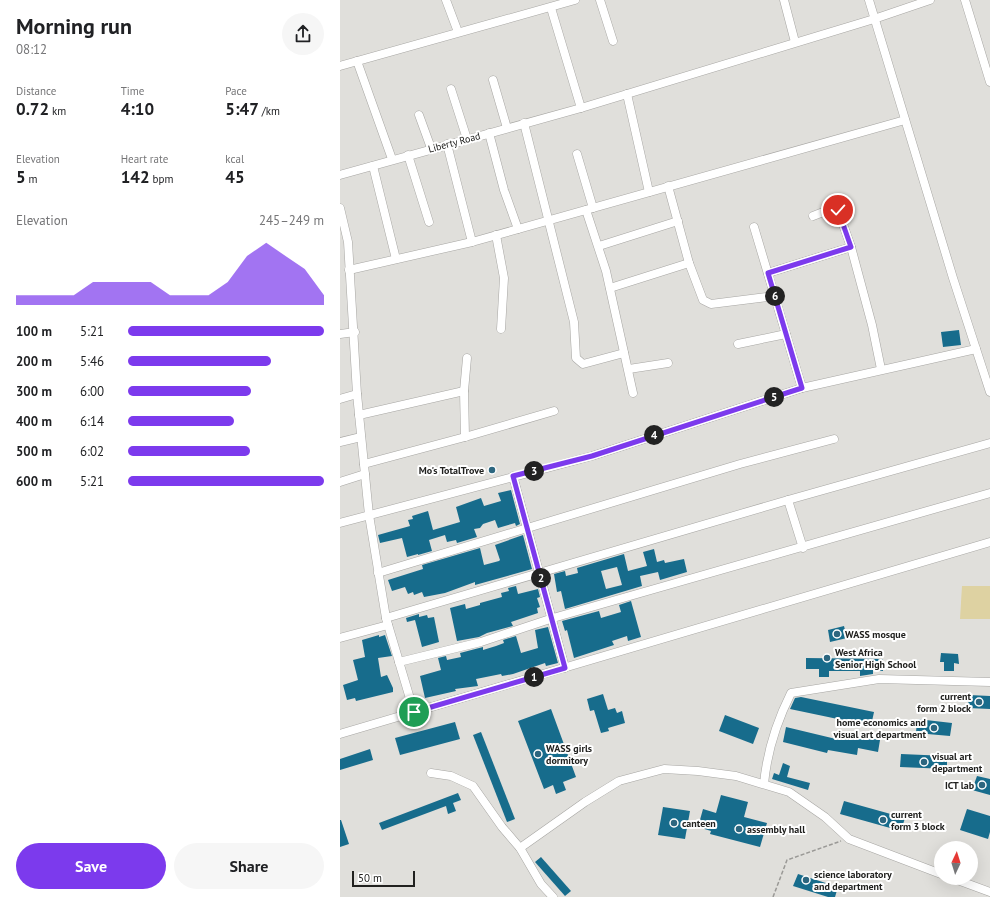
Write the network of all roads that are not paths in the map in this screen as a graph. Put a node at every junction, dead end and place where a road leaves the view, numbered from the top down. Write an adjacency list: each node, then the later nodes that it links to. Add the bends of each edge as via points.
1 (446, 0): 10 (street)
2 (575, 0): 8 (street)
3 (600, 0): 11 (street)
4 (784, 0): 12 (street)
5 (869, 0): 9 (street)
6 (930, 0): 9 (street, Liberty Road)
7 (965, 0): 16 (street)
8 (551, 8): 10 (street); 19 (street)
9 (874, 19): 12 (street, Liberty Road); 21 (street)
10 (458, 32): 13 (street)
11 (613, 41)
12 (795, 42): 18 (street, Liberty Road)
13 (357, 61): 14 (street); 30 (street)
14 (340, 66)
15 (493, 80): 23 (street)
16 (990, 82)
17 (451, 89): 25 (street)
18 (627, 94): 19 (street, Liberty Road); 34 (street)
19 (581, 108): 22 (street, Liberty Road)
20 (419, 114): 27 (street)
21 (905, 120): 33 (street); 58 (street)
22 (524, 123): 23 (street, Liberty Road); 38 (street)
23 (507, 128): 24 (street, Liberty Road)
24 (489, 133): 25 (street, Liberty Road); 42 (street, via 504,190)
25 (467, 138): 26 (street, Liberty Road)
26 (447, 144): 27 (street, Liberty Road); 44 (street)
27 (431, 148): 29 (street, Liberty Road)
28 (577, 154): 36 (street)
29 (408, 155): 30 (street, Liberty Road); 40 (street)
30 (392, 159): 31 (street, Liberty Road)
31 (373, 166): 32 (street, Liberty Road); 47 (street)
32 (340, 175)
33 (668, 186): 34 (street); 39 (street)
34 (649, 192): 36 (street)
35 (340, 208): 49 (street, via 348,242)
36 (589, 209): 38 (street); 45 (street)
37 (813, 216): 46 (street, via 831,209 838,210)
38 (548, 220): 42 (street); 59 (street, via 574,322 576,358 583,364)
39 (678, 221): 45 (street); 48 (street)
40 (429, 222)
41 (754, 227): 50 (street)
42 (518, 229): 43 (street)
43 (496, 235): 44 (street); 53 (street, via 504,278)
44 (472, 242): 47 (street)
45 (599, 246): 51 (street)
46 (851, 247): 50 (street); 63 (street)
47 (396, 259): 49 (street)
48 (689, 263): 51 (street); 52 (street, via 703,300 711,304)
49 (349, 270): 54 (street)
50 (768, 273): 52 (street)
51 (610, 288): 59 (street)
52 (775, 296): 56 (street)
53 (501, 329)
54 (354, 332): 55 (street); 68 (street)
55 (340, 334)
56 (786, 334): 57 (street); 64 (street)
57 (738, 344)
58 (976, 349): 63 (street); 66 (street)
59 (624, 353): 62 (street)
60 (467, 358): 65 (street)
61 (668, 363): 62 (street)
62 (629, 369): 67 (street)
63 (881, 369): 64 (street)
64 (802, 388): 79 (street, via 592,456)
65 (464, 391): 71 (street); 73 (street)
66 (990, 392)
67 (633, 393)
68 (357, 394): 69 (street); 71 (street)
69 (340, 399)
70 (554, 411): 73 (street)
71 (359, 415): 72 (street)
72 (361, 437): 75 (street); 77 (street)
73 (465, 437): 77 (street)
74 (834, 439): 85 (street, via 740,464)
75 (340, 442)
76 (990, 443): 82 (street)
77 (364, 464): 78 (street)
78 (365, 474): 80 (street); 83 (street)
79 (513, 476): 83 (street); 85 (street)
80 (340, 482)
81 (990, 493): 87 (street)
82 (788, 500): 87 (street); 89 (street)
83 (369, 515): 84 (street); 88 (street)
84 (340, 523)
85 (527, 528): 88 (street); 89 (street)
86 (990, 542): 94 (street)
87 (803, 548): 90 (street)
88 (378, 573): 91 (street)
89 (539, 573): 90 (street); 91 (street)
90 (553, 618): 93 (street, via 481,642); 94 (street)
91 (387, 621): 92 (street); 93 (street)
92 (340, 638)
93 (399, 662): 96 (street)
94 (565, 668): 96 (street)
95 (990, 682): 99 (street, via 879,679 791,693 770,742)
96 (414, 712): 97 (street)
97 (340, 734)
98 (431, 773): 100 (street, via 451,776 473,786)
99 (764, 784): 100 (street, via 736,776 698,770 664,769 636,775 607,788); 101 (street, via 789,792 825,817 849,839)
100 (520, 848): 104 (street, via 541,884)
101 (934, 871)
102 (971, 885): 103 (street)
103 (990, 892)
104 (553, 897)

